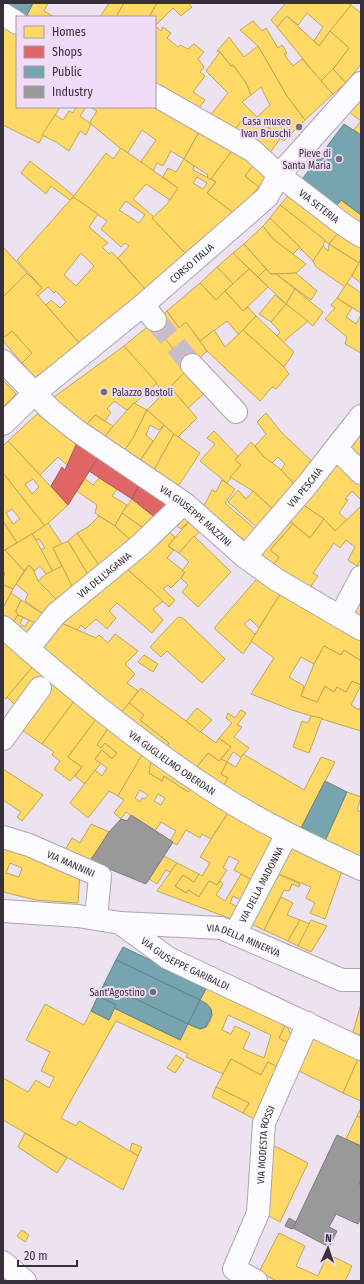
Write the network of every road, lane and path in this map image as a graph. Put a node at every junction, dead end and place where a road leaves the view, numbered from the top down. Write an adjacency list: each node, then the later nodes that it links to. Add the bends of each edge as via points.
1 (3, 14): 2 (street)
2 (16, 22)
3 (361, 82): 5 (street, CORSO ITALIA)
4 (156, 96): 5 (street, VIA SETERIA, via 253,151)
5 (279, 175): 6 (street, VIA SETERIA); 9 (street, CORSO ITALIA, via 267,197 149,313)
6 (361, 236)
7 (3, 360): 9 (street, VIA GIUSEPPE MAZZINI)
8 (192, 365): 10 (street)
9 (35, 393): 12 (street, CORSO ITALIA); 15 (street, VIA GIUSEPPE MAZZINI, via 76,430)
10 (236, 412)
11 (361, 416): 13 (street, VIA PESCAIA)
12 (3, 424)
13 (336, 448): 14 (street); 16 (street, VIA PESCAIA)
14 (361, 473)
15 (184, 503): 16 (street, VIA GIUSEPPE MAZZINI); 21 (street, VIA DELL'AGANIA, via 139,546 56,614)
16 (245, 557): 18 (street, VIA GIUSEPPE MAZZINI, via 277,580)
17 (361, 576): 18 (street)
18 (340, 617): 20 (street, VIA GIUSEPPE MAZZINI)
19 (3, 627): 21 (street, VIA GUGLIELMO OBERDAN)
20 (361, 629)
21 (28, 649): 22 (street, VIA GUGLIELMO OBERDAN)
22 (47, 679): 23 (street); 24 (street, VIA GUGLIELMO OBERDAN, via 112,719 216,793)
23 (3, 739)
24 (286, 834): 26 (street, VIA GUGLIELMO OBERDAN); 30 (street, VIA DELLA MADONNA)
25 (3, 837): 28 (street, VIA MANNINI, via 29,845 100,876)
26 (361, 869)
27 (3, 910): 28 (street, VIA GIUSEPPE GARIBALDI)
28 (96, 918): 29 (street, VIA GIUSEPPE GARIBALDI)
29 (120, 922): 30 (street, VIA DELLA MINERVA, via 220,928); 32 (street, VIA GIUSEPPE GARIBALDI, via 168,958)
30 (235, 934): 31 (street, VIA DELLA MINERVA, via 342,980)
31 (361, 980)
32 (308, 1024): 33 (street, VIA GIUSEPPE GARIBALDI); 36 (street, VIA MODESTA ROSSI, via 264,1123 258,1213 234,1269)
33 (361, 1049)
34 (3, 1262): 35 (street)
35 (25, 1281)
36 (256, 1281)

